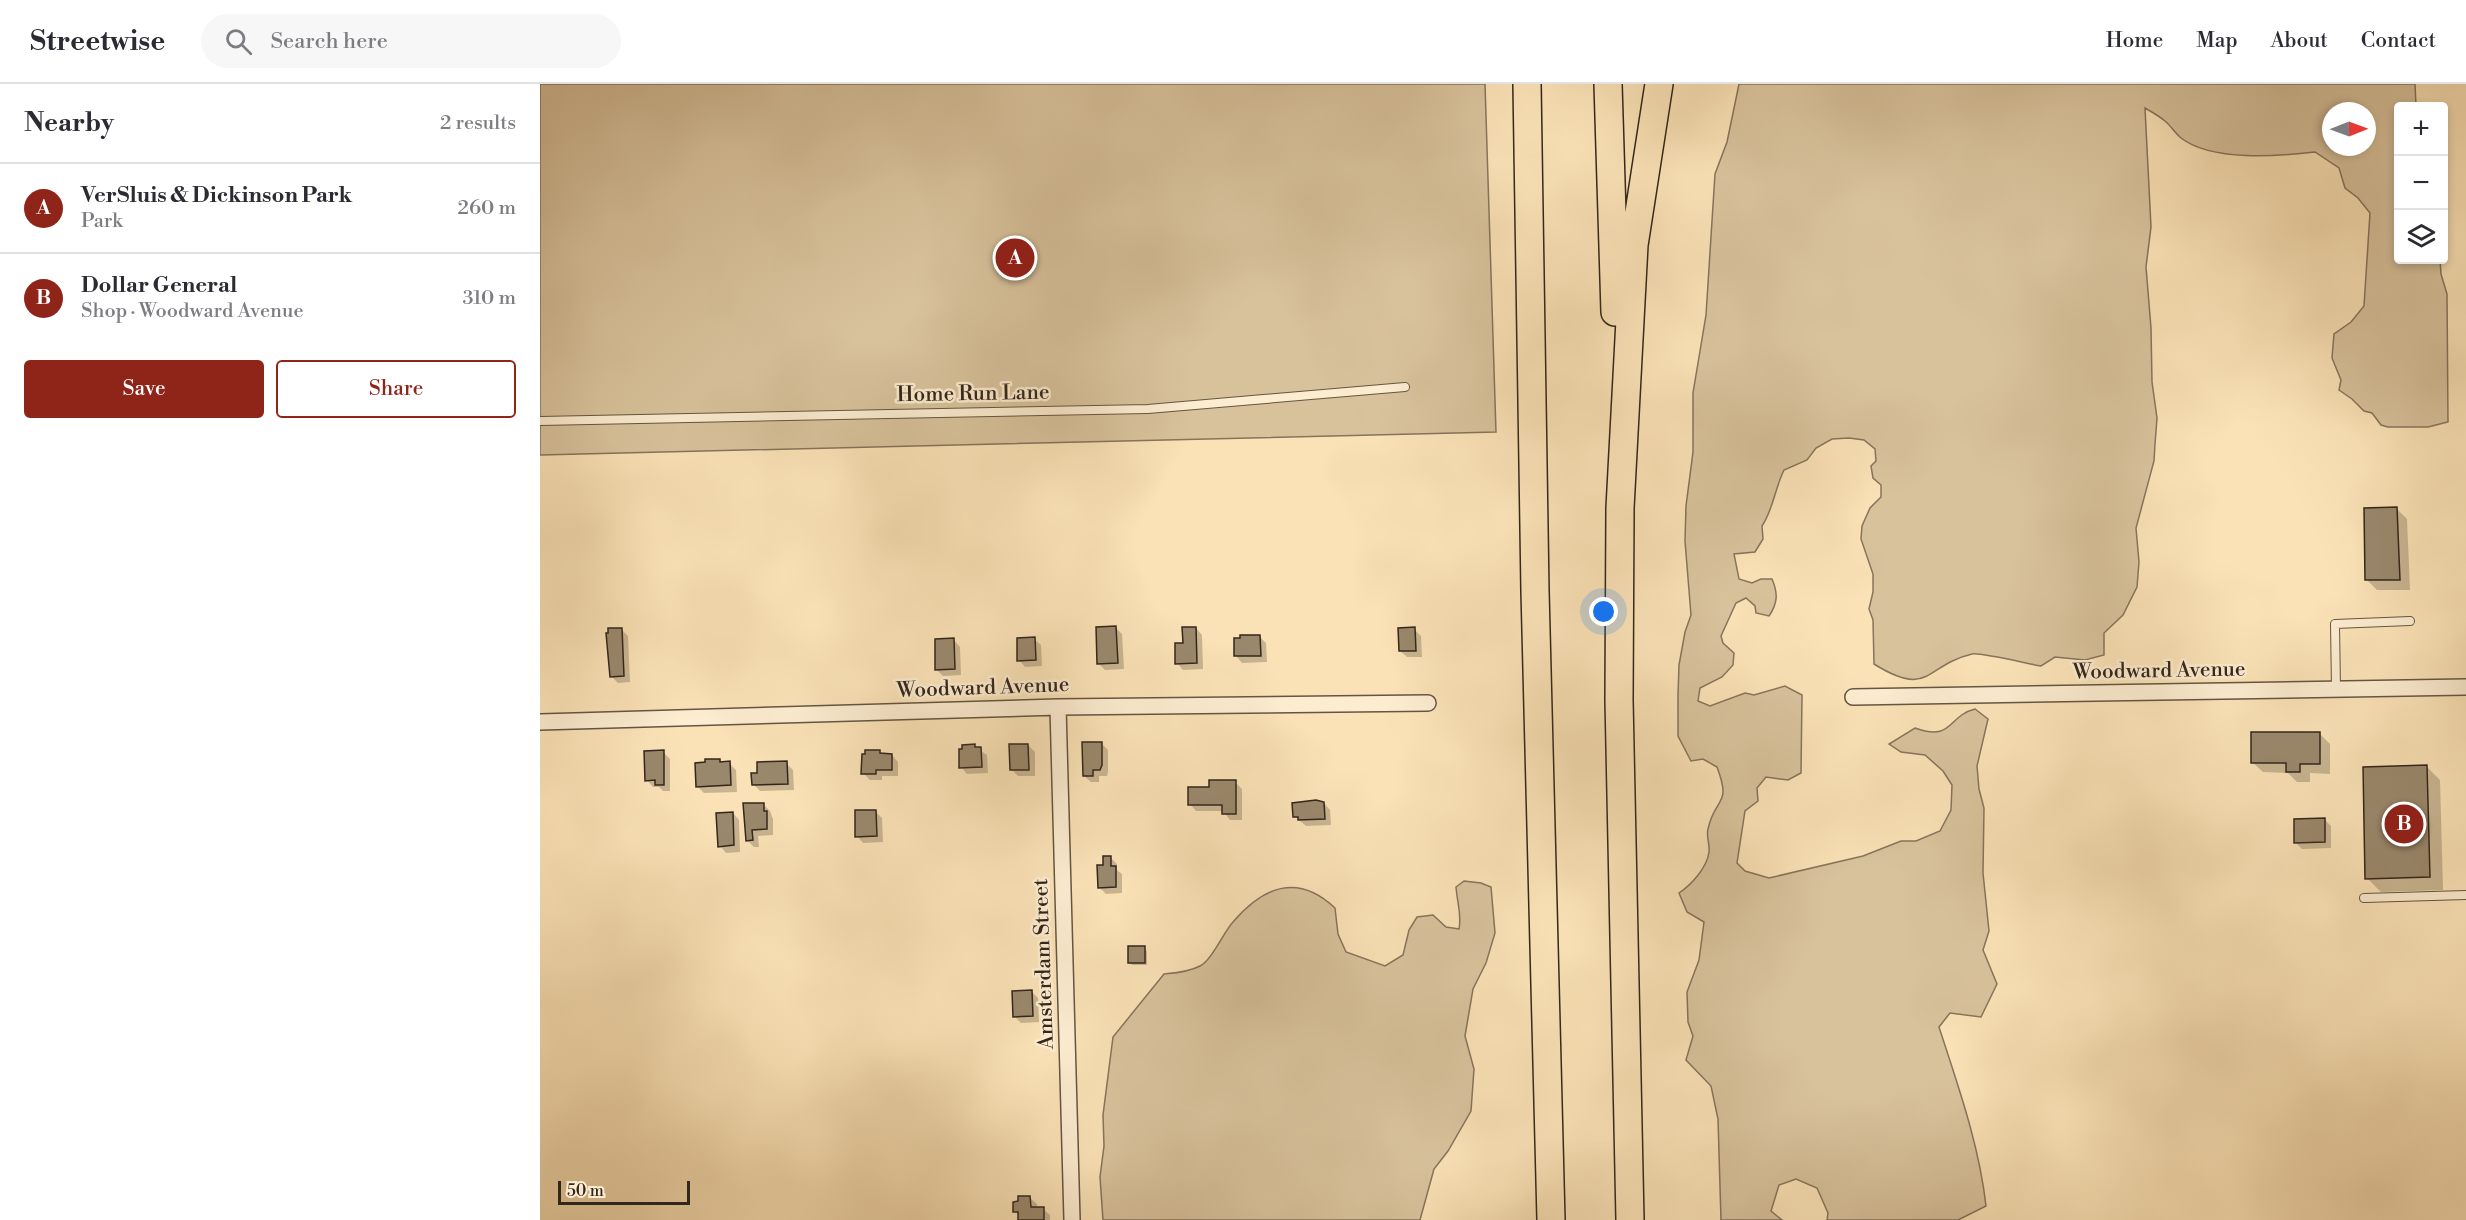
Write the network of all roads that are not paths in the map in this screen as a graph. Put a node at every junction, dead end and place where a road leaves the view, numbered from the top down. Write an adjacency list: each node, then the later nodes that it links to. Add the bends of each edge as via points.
1 (1527, 84): 17 (highway)
2 (1608, 84): 6 (highway)
3 (1659, 84): 6 (highway, via 1634,245)
4 (1405, 387): 5 (lane, Home Run Lane, via 1148,409)
5 (540, 421)
6 (1620, 508): 18 (highway, via 1619,700)
7 (2410, 621): 9 (lane, via 2335,624)
8 (2466, 687): 9 (street, Woodward Avenue)
9 (2336, 689): 10 (street, Woodward Avenue)
10 (1853, 697)
11 (1428, 704): 12 (street, Woodward Avenue)
12 (1058, 707): 13 (street, Woodward Avenue); 16 (street, Amsterdam Street)
13 (540, 722)
14 (2466, 895): 15 (lane)
15 (2364, 898)
16 (1072, 1220)
17 (1551, 1220)
18 (1630, 1220)

